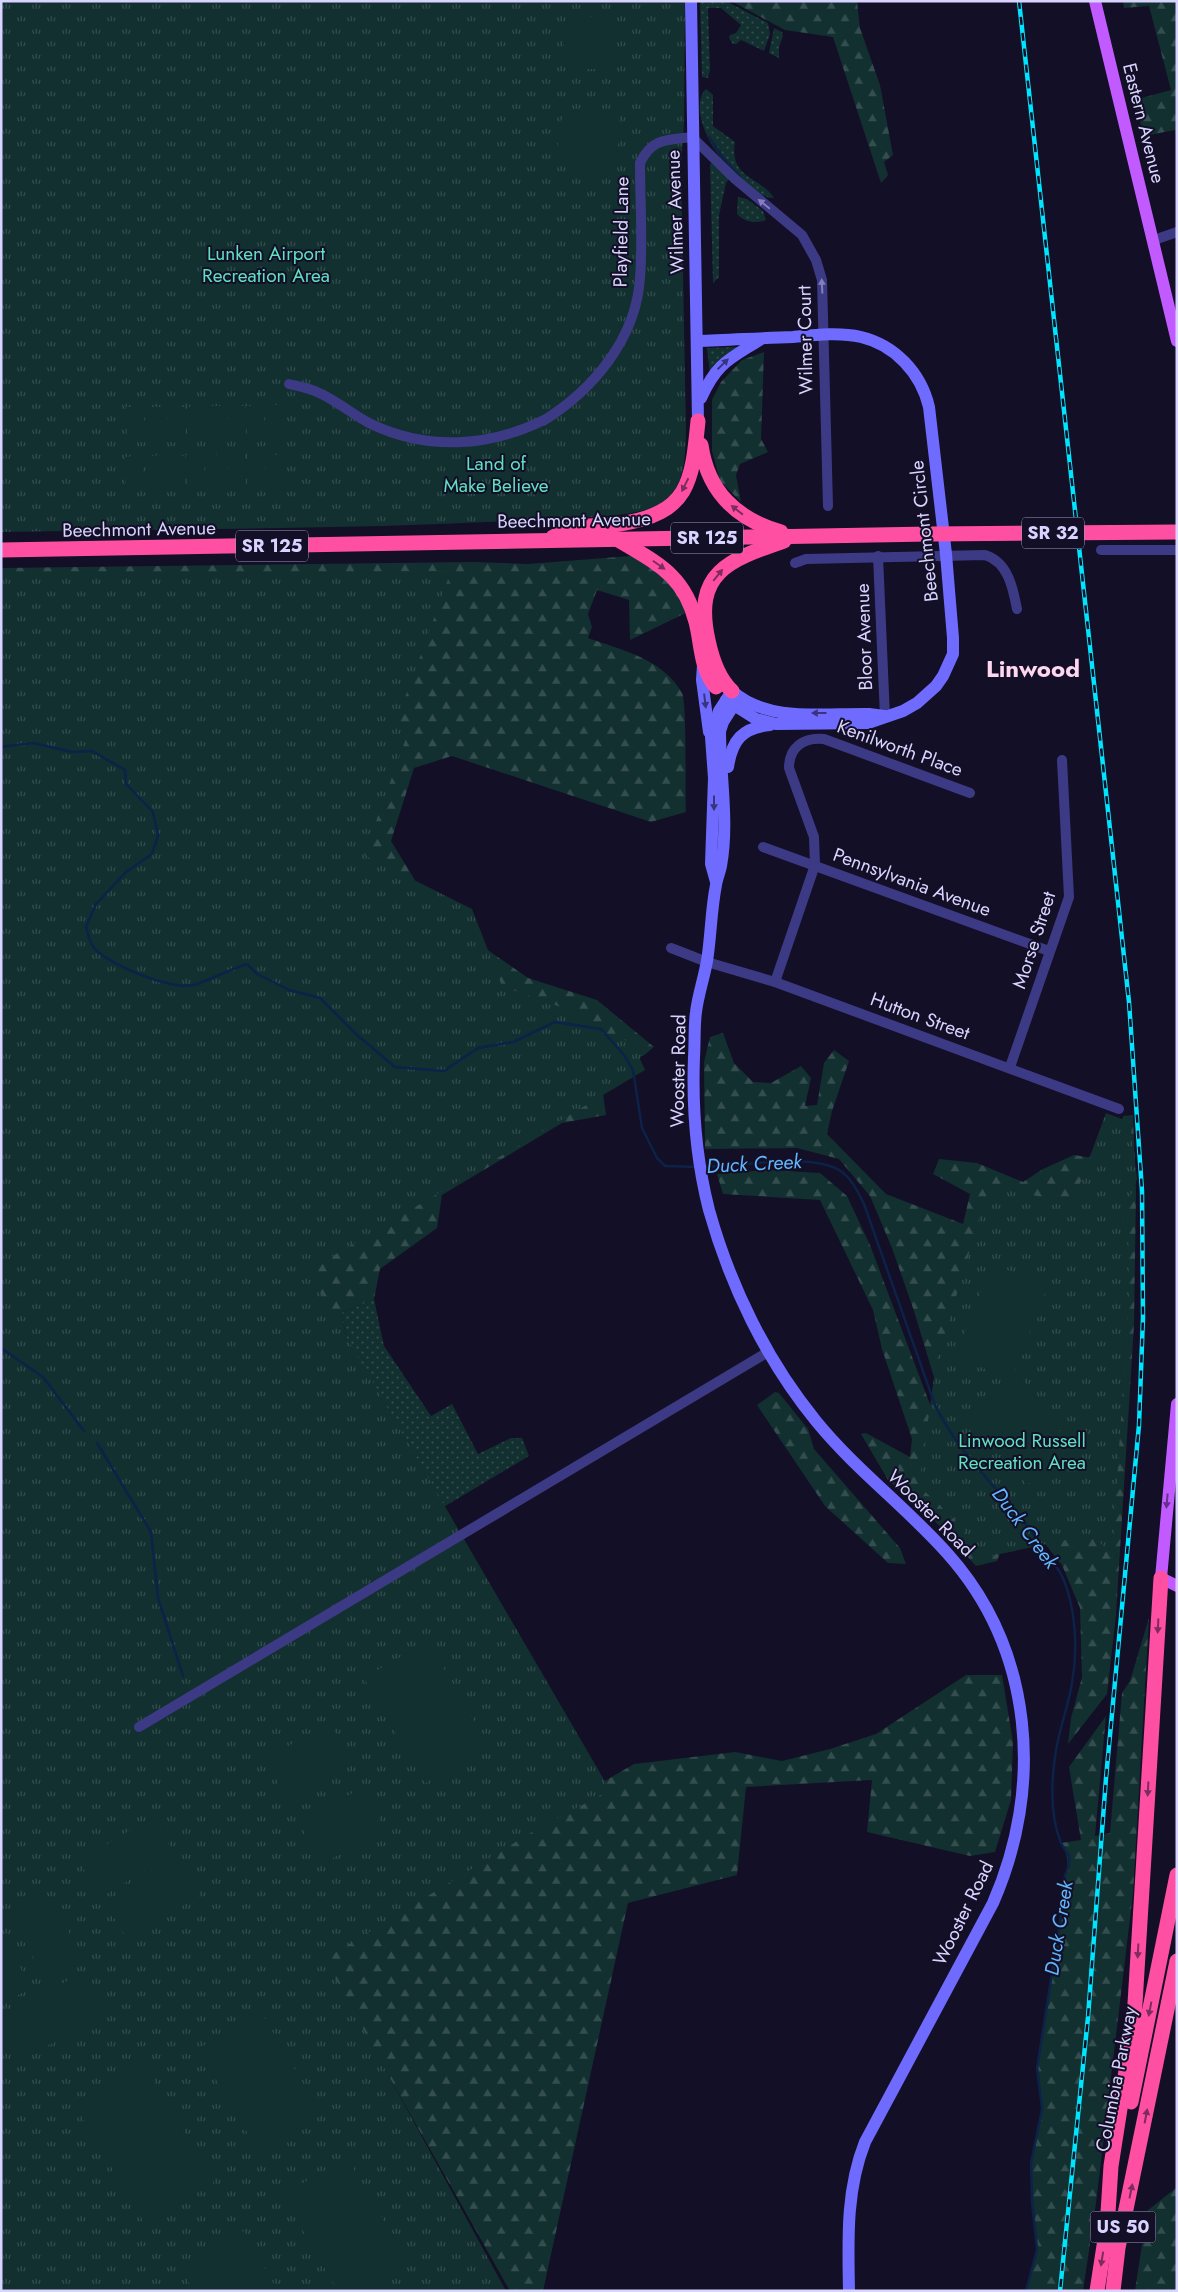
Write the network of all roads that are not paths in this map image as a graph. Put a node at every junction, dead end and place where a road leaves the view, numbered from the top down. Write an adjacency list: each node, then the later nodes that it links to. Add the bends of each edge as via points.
1 (691, 1): 3 (street, Wilmer Avenue)
2 (1095, 1): 5 (main road, Eastern Avenue)
3 (692, 137): 6 (street, Wilmer Court, one-way to 3, via 822,280 811,248 795,228); 9 (street, Wilmer Avenue); 10 (street, Playfield Lane, via 660,141 646,151 640,163 640,279 631,319 602,371 572,401 544,420 527,429 492,439 457,443 421,440 387,431 313,390)
4 (1177, 232): 5 (street)
5 (1154, 240): 8 (main road, Eastern Avenue)
6 (824, 335): 7 (street, Beechmont Circle); 13 (street, Wilmer Court); 22 (street, Beechmont Circle, via 861,337 892,351 917,377 929,407)
7 (762, 338): 9 (street, Beechmont Circle); 11 (street, one-way to 7, via 708,382 725,361)
8 (1177, 341)
9 (698, 342): 11 (street, Wilmer Avenue)
10 (289, 384)
11 (698, 403): 12 (street, Wilmer Avenue)
12 (698, 421): 16 (highway, one-way to 12, via 764,527 742,514 715,489 704,461); 18 (highway, one-way to 18, via 694,463 686,486 673,505 652,517 619,524 576,527)
13 (828, 506)
14 (1177, 532): 15 (highway, Beechmont Avenue / SR 32, bridge)
15 (930, 534): 16 (highway, Beechmont Avenue / SR 125)
16 (798, 536): 17 (highway, Beechmont Avenue / SR 125); 27 (highway, one-way to 16, via 712,657 704,614 706,596 712,582 728,564 741,556)
17 (617, 539): 18 (highway, Beechmont Avenue / SR 125); 26 (highway, one-way to 26, via 660,564 684,591 696,622)
18 (543, 541): 19 (highway, Beechmont Avenue / SR 125)
19 (1, 550)
20 (1101, 550): 21 (street)
21 (1177, 550)
22 (946, 554): 23 (street); 25 (street, via 985,555 997,560 1011,582); 28 (street, Beechmont Circle, via 953,638 949,665 927,695 903,711)
23 (878, 556): 24 (street, via 806,559); 28 (street, Bloor Avenue)
24 (796, 563)
25 (1017, 609)
26 (704, 666): 27 (highway, via 713,684); 30 (street, one-way to 30, via 702,680)
27 (732, 698): 28 (street, one-way to 27, via 777,712); 29 (street, Beechmont Circle, via 756,719); 30 (street, Wooster Road, via 714,722); 32 (street, Wooster Road, via 720,731)
28 (885, 717): 29 (street, Beechmont Circle, via 868,723)
29 (776, 724): 32 (street, via 750,729 733,744)
30 (710, 737): 36 (street, Wooster Road, one-way to 36, via 714,778 711,864)
31 (1062, 760): 38 (street, Morse Street, via 1069,897)
32 (725, 789): 36 (street, Wooster Road, via 721,866)
33 (970, 793): 35 (street, Kenilworth Place, via 824,739 802,742 794,750 789,766 814,837)
34 (763, 847): 35 (street, Pennsylvania Avenue)
35 (815, 865): 38 (street, Pennsylvania Avenue); 40 (street)
36 (716, 882): 39 (street, Wooster Road)
37 (671, 948): 39 (street)
38 (1049, 951): 41 (street, Morse Street)
39 (707, 962): 40 (street, Hutton Street); 43 (street, Wooster Road, via 696,1013 694,1129 713,1223 737,1288)
40 (775, 982): 41 (street, Hutton Street)
41 (1010, 1067): 42 (street, Hutton Street)
42 (1119, 1109)
43 (768, 1352): 48 (street); 54 (street, Wooster Road, via 817,1422 873,1482 932,1536 964,1573 1001,1639 1023,1727 1022,1803 1003,1880 857,2160 850,2196)
44 (1177, 1404): 45 (main road)
45 (1175, 1457): 46 (main road, one-way to 46, via 1170,1467)
46 (1160, 1578): 47 (main road); 53 (highway, one-way to 53, via 1134,2020 1110,2166)
47 (1177, 1586)
48 (139, 1727)
49 (1177, 1875): 53 (highway, Columbia Parkway / US 50, one-way to 53)
50 (1177, 1961): 52 (highway, Columbia Parkway / US 50)
51 (1177, 1990): 52 (highway)
52 (1160, 2047): 56 (highway, Columbia Parkway / US 50, one-way to 52, via 1118,2248)
53 (1107, 2228): 55 (highway, Columbia Parkway / US 50, one-way to 55)
54 (849, 2291)
55 (1097, 2291)
56 (1113, 2291)

